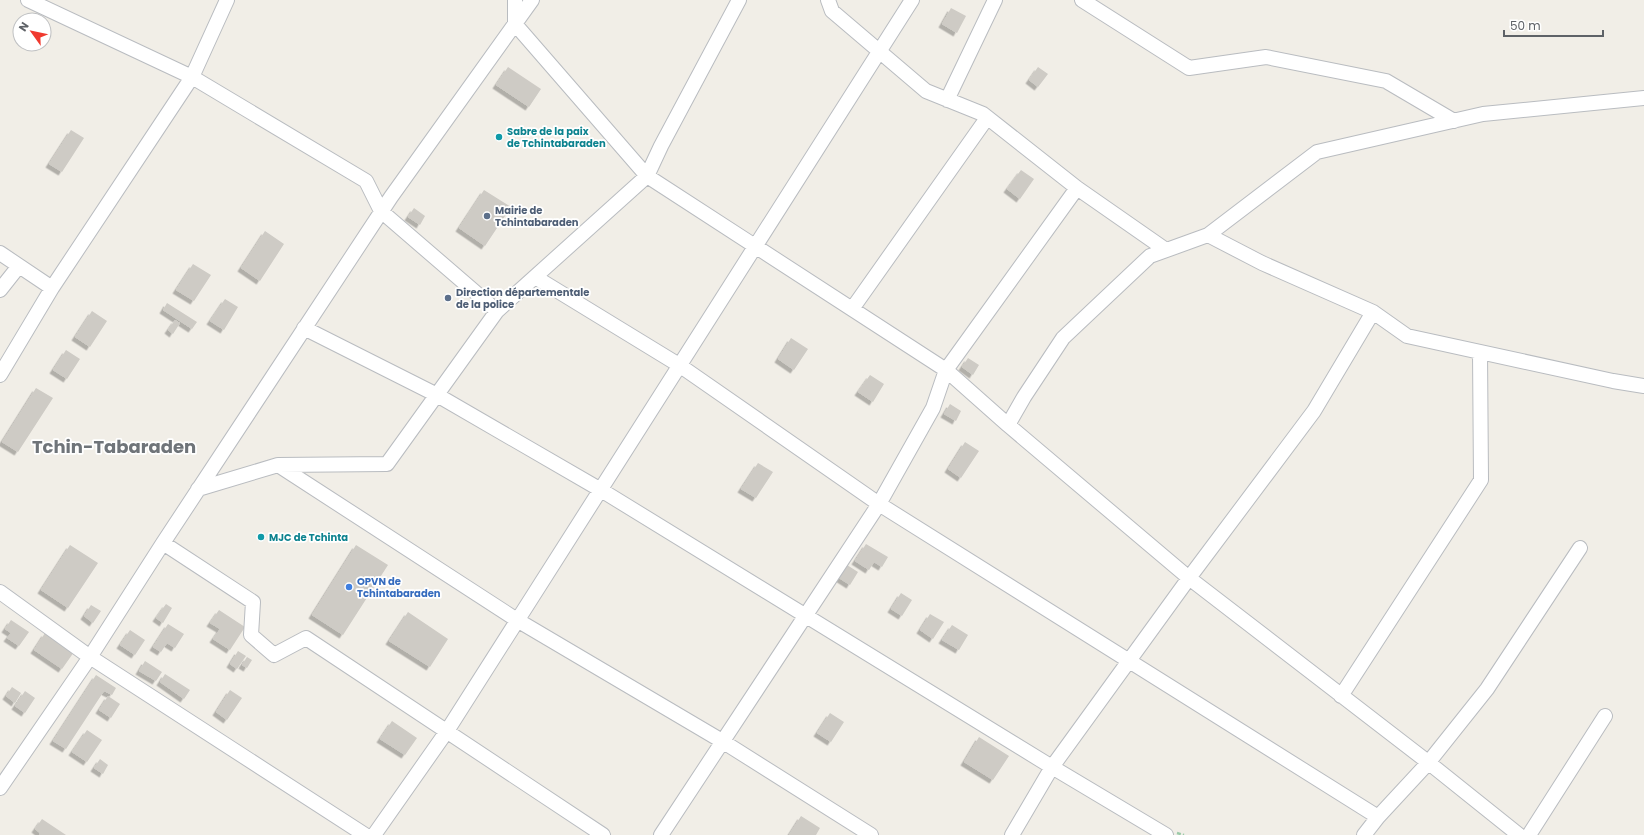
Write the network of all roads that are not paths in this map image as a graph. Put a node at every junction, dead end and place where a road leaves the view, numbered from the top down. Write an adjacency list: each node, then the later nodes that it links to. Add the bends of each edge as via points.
1 (28, 0): 12 (street)
2 (227, 0): 12 (street)
3 (514, 0): 10 (street)
4 (532, 0): 10 (street)
5 (739, 0): 17 (street)
6 (828, 0): 11 (street, via 832,11)
7 (912, 0): 11 (street)
8 (995, 0): 14 (street)
9 (1082, 0): 16 (street, via 1189,68 1266,57 1386,81)
10 (515, 24): 17 (street); 19 (street)
11 (879, 52): 14 (street, via 926,91); 21 (street)
12 (192, 77): 19 (street, via 366,181); 26 (street)
13 (1644, 98): 16 (street, via 1483,114)
14 (947, 100): 15 (street, via 983,114)
15 (987, 118): 18 (street); 28 (street)
16 (1454, 121): 20 (street, via 1317,152)
17 (647, 176): 21 (street); 25 (street)
18 (1077, 188): 22 (street); 34 (street)
19 (381, 211): 29 (street); 31 (street)
20 (1208, 235): 22 (street); 30 (street, via 1262,263)
21 (755, 247): 28 (street); 33 (street)
22 (1166, 250): 38 (street, via 1150,256 1063,338)
23 (0, 254): 24 (street)
24 (19, 266): 26 (street); 27 (street)
25 (535, 277): 29 (street); 33 (street)
26 (52, 288): 35 (street)
27 (0, 290)
28 (852, 309): 34 (street)
29 (498, 311): 37 (street)
30 (1373, 312): 32 (street, via 1407,336); 45 (street, via 1314,411)
31 (304, 328): 37 (street); 40 (street)
32 (1480, 352): 36 (street); 51 (street, via 1481,480)
33 (679, 366): 41 (street); 42 (street)
34 (946, 370): 38 (street); 42 (street, via 933,408)
35 (0, 375)
36 (1644, 386)
37 (437, 395): 39 (street, via 387,464); 41 (street)
38 (1008, 425): 45 (street)
39 (278, 464): 40 (street); 48 (street)
40 (198, 489): 43 (street)
41 (601, 490): 47 (street); 48 (street)
42 (879, 504): 47 (street); 50 (street)
43 (163, 543): 49 (street); 53 (street, via 252,602 251,635 274,655 306,638)
44 (1580, 548): 55 (street, via 1487,689)
45 (1189, 578): 50 (street); 51 (street)
46 (0, 592): 49 (street)
47 (805, 615): 54 (street); 56 (street)
48 (517, 620): 53 (street); 54 (street)
49 (90, 657): 57 (street); 59 (street)
50 (1128, 662): 56 (street); 58 (street)
51 (1341, 696): 55 (street)
52 (1605, 716): 68 (street)
53 (446, 731): 60 (street); 61 (street)
54 (722, 741): 62 (street); 63 (street)
55 (1428, 763): 58 (street); 67 (street)
56 (1052, 767): 64 (street); 65 (street)
57 (0, 788)
58 (1378, 817): 66 (street)
59 (365, 835)
60 (374, 835)
61 (603, 835)
62 (661, 835)
63 (871, 835)
64 (1012, 835)
65 (1166, 835)
66 (1364, 835)
67 (1518, 835)
68 (1529, 835)

